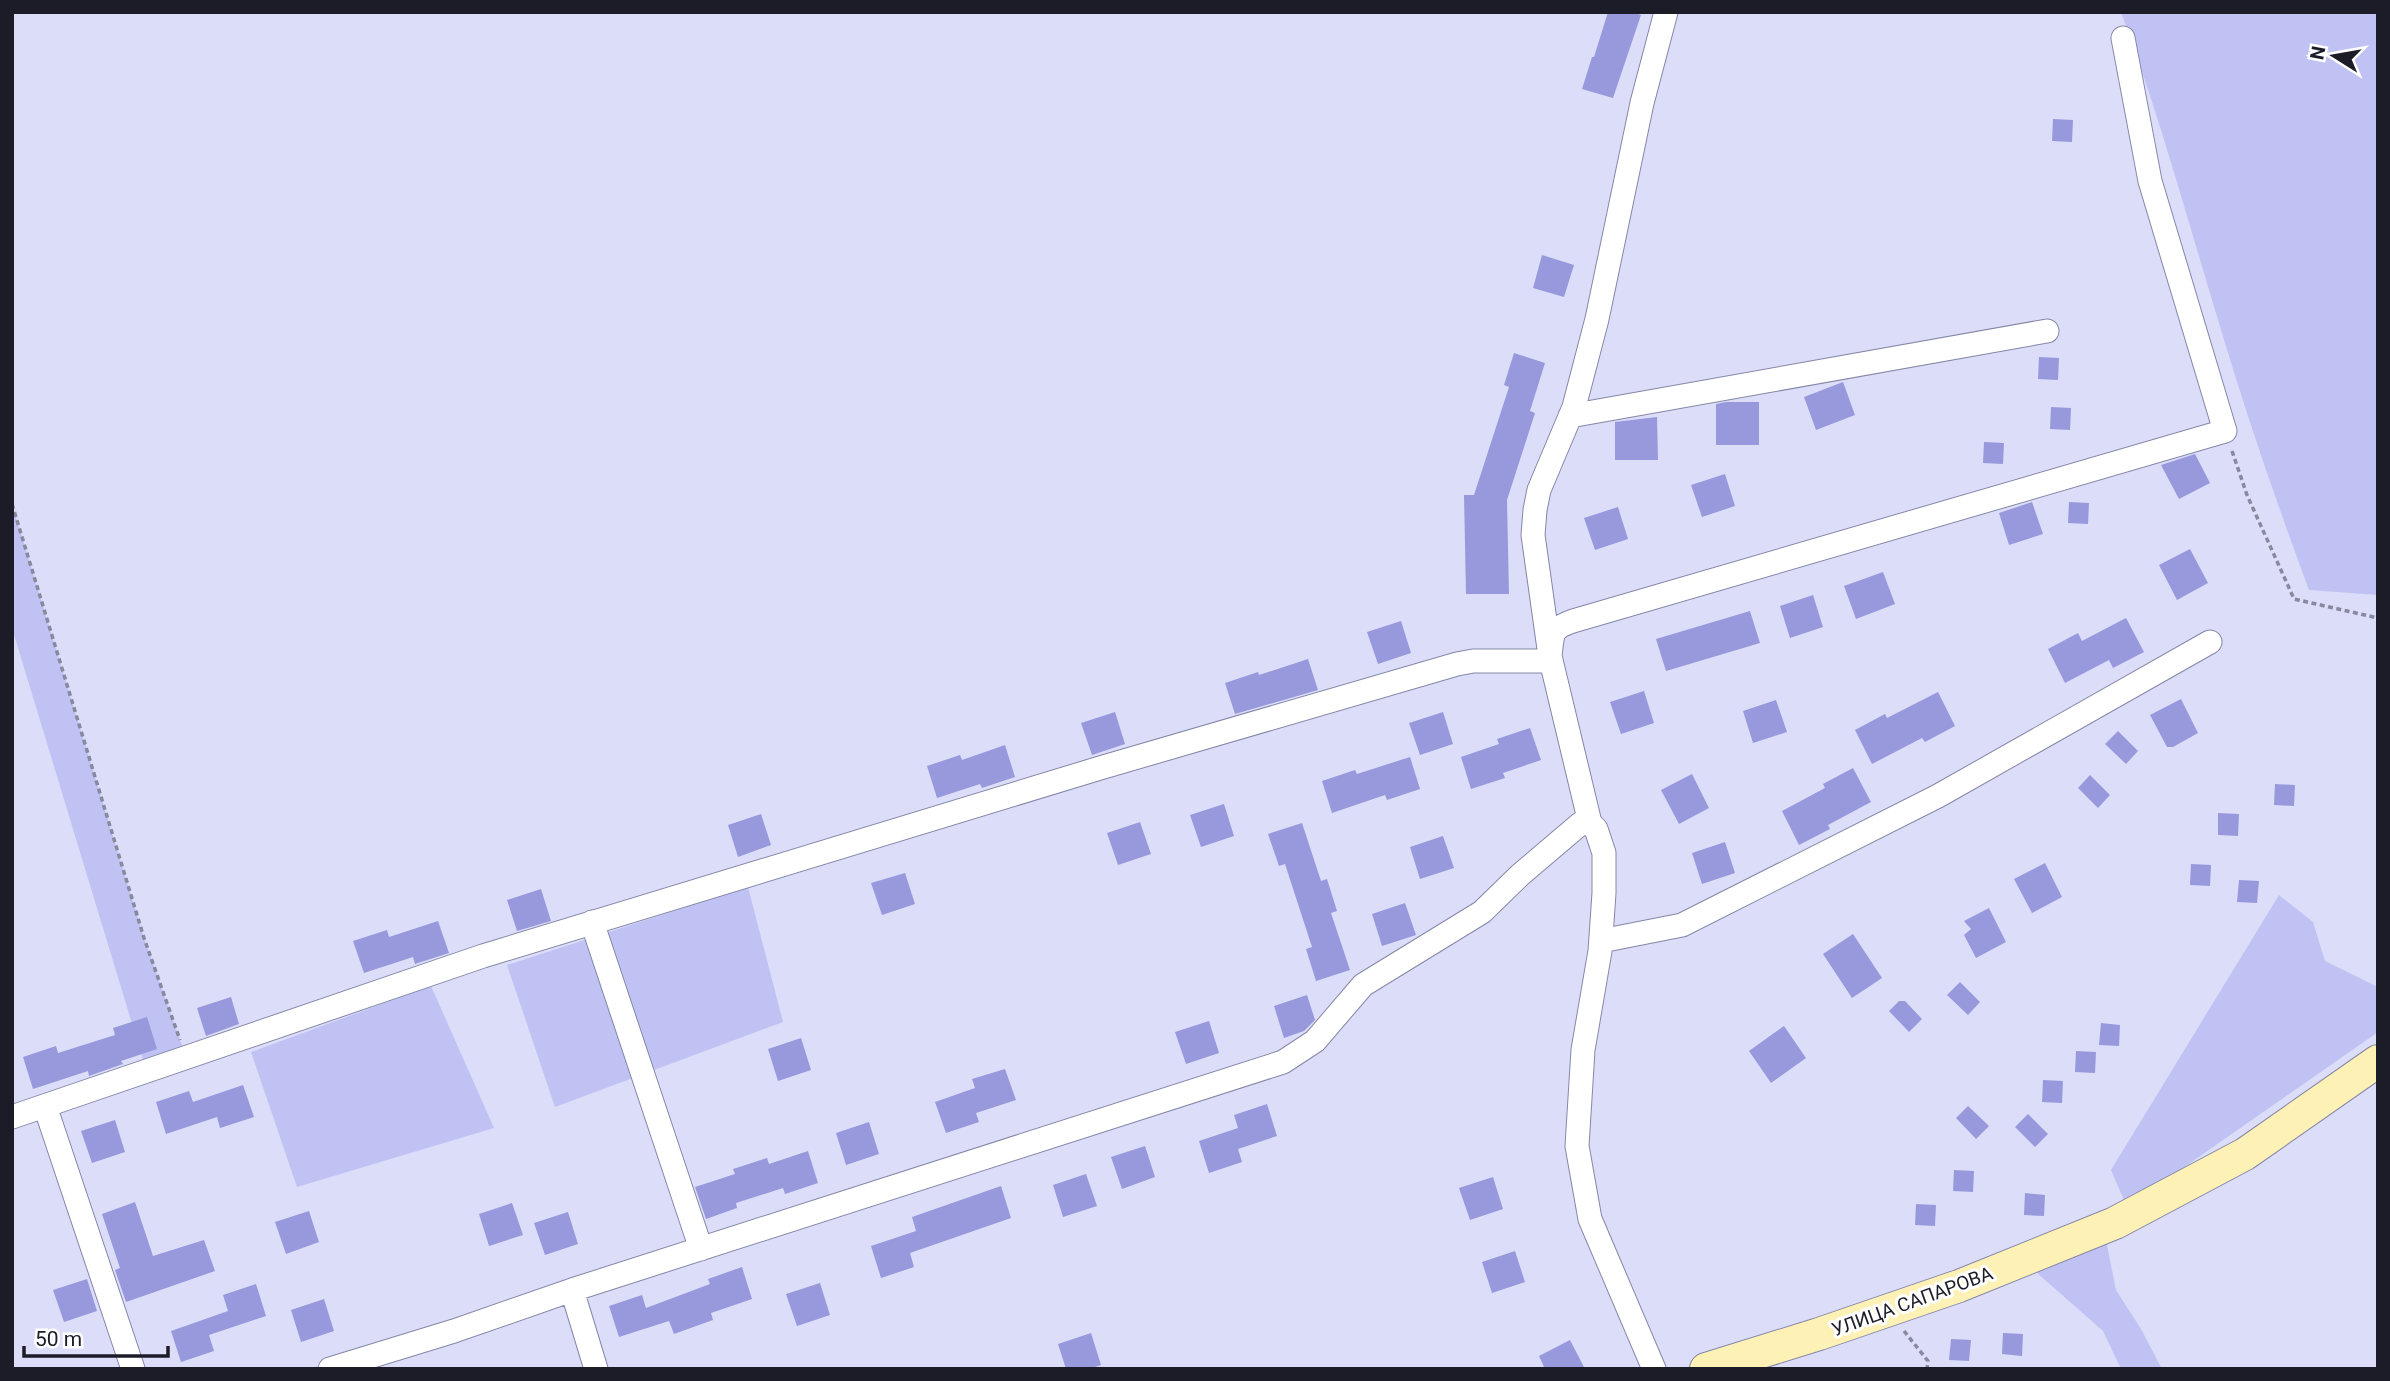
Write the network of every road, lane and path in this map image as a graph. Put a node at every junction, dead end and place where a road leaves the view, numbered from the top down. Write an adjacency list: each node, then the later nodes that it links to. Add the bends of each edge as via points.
1 (1666, 12): 4 (street, via 1594,331)
2 (2123, 38): 5 (street, via 2150,181)
3 (2047, 331): 4 (street)
4 (1570, 416): 9 (street, via 1535,510 1533,535)
5 (2225, 431): 7 (path, via 2247,495 2294,599); 9 (street, via 1573,621 1553,631)
6 (12, 504): 13 (path, via 144,938)
7 (2378, 618)
8 (2210, 642): 12 (street, via 1938,796 1682,925)
9 (1549, 656): 10 (street); 11 (street, via 1540,661 1457,664)
10 (1590, 823): 12 (street, via 1604,853); 17 (street, via 1580,824 1482,912 1363,985 1315,1041 1283,1062)
11 (592, 922): 15 (street); 17 (street)
12 (1601, 941): 23 (street, via 1583,1050 1577,1146 1590,1219)
13 (184, 1051)
14 (2378, 1060): 19 (main road, УЛИЦА САПАРОВА, via 2245,1154 2115,1223)
15 (45, 1106): 16 (street); 20 (street)
16 (12, 1117)
17 (701, 1249): 18 (street)
18 (572, 1290): 21 (street); 22 (street)
19 (1887, 1310): 24 (main road, УЛИЦА САПАРОВА); 25 (path, via 1928,1362)
20 (132, 1369)
21 (330, 1369)
22 (596, 1369)
23 (1654, 1369)
24 (1706, 1369)
25 (1927, 1369)

